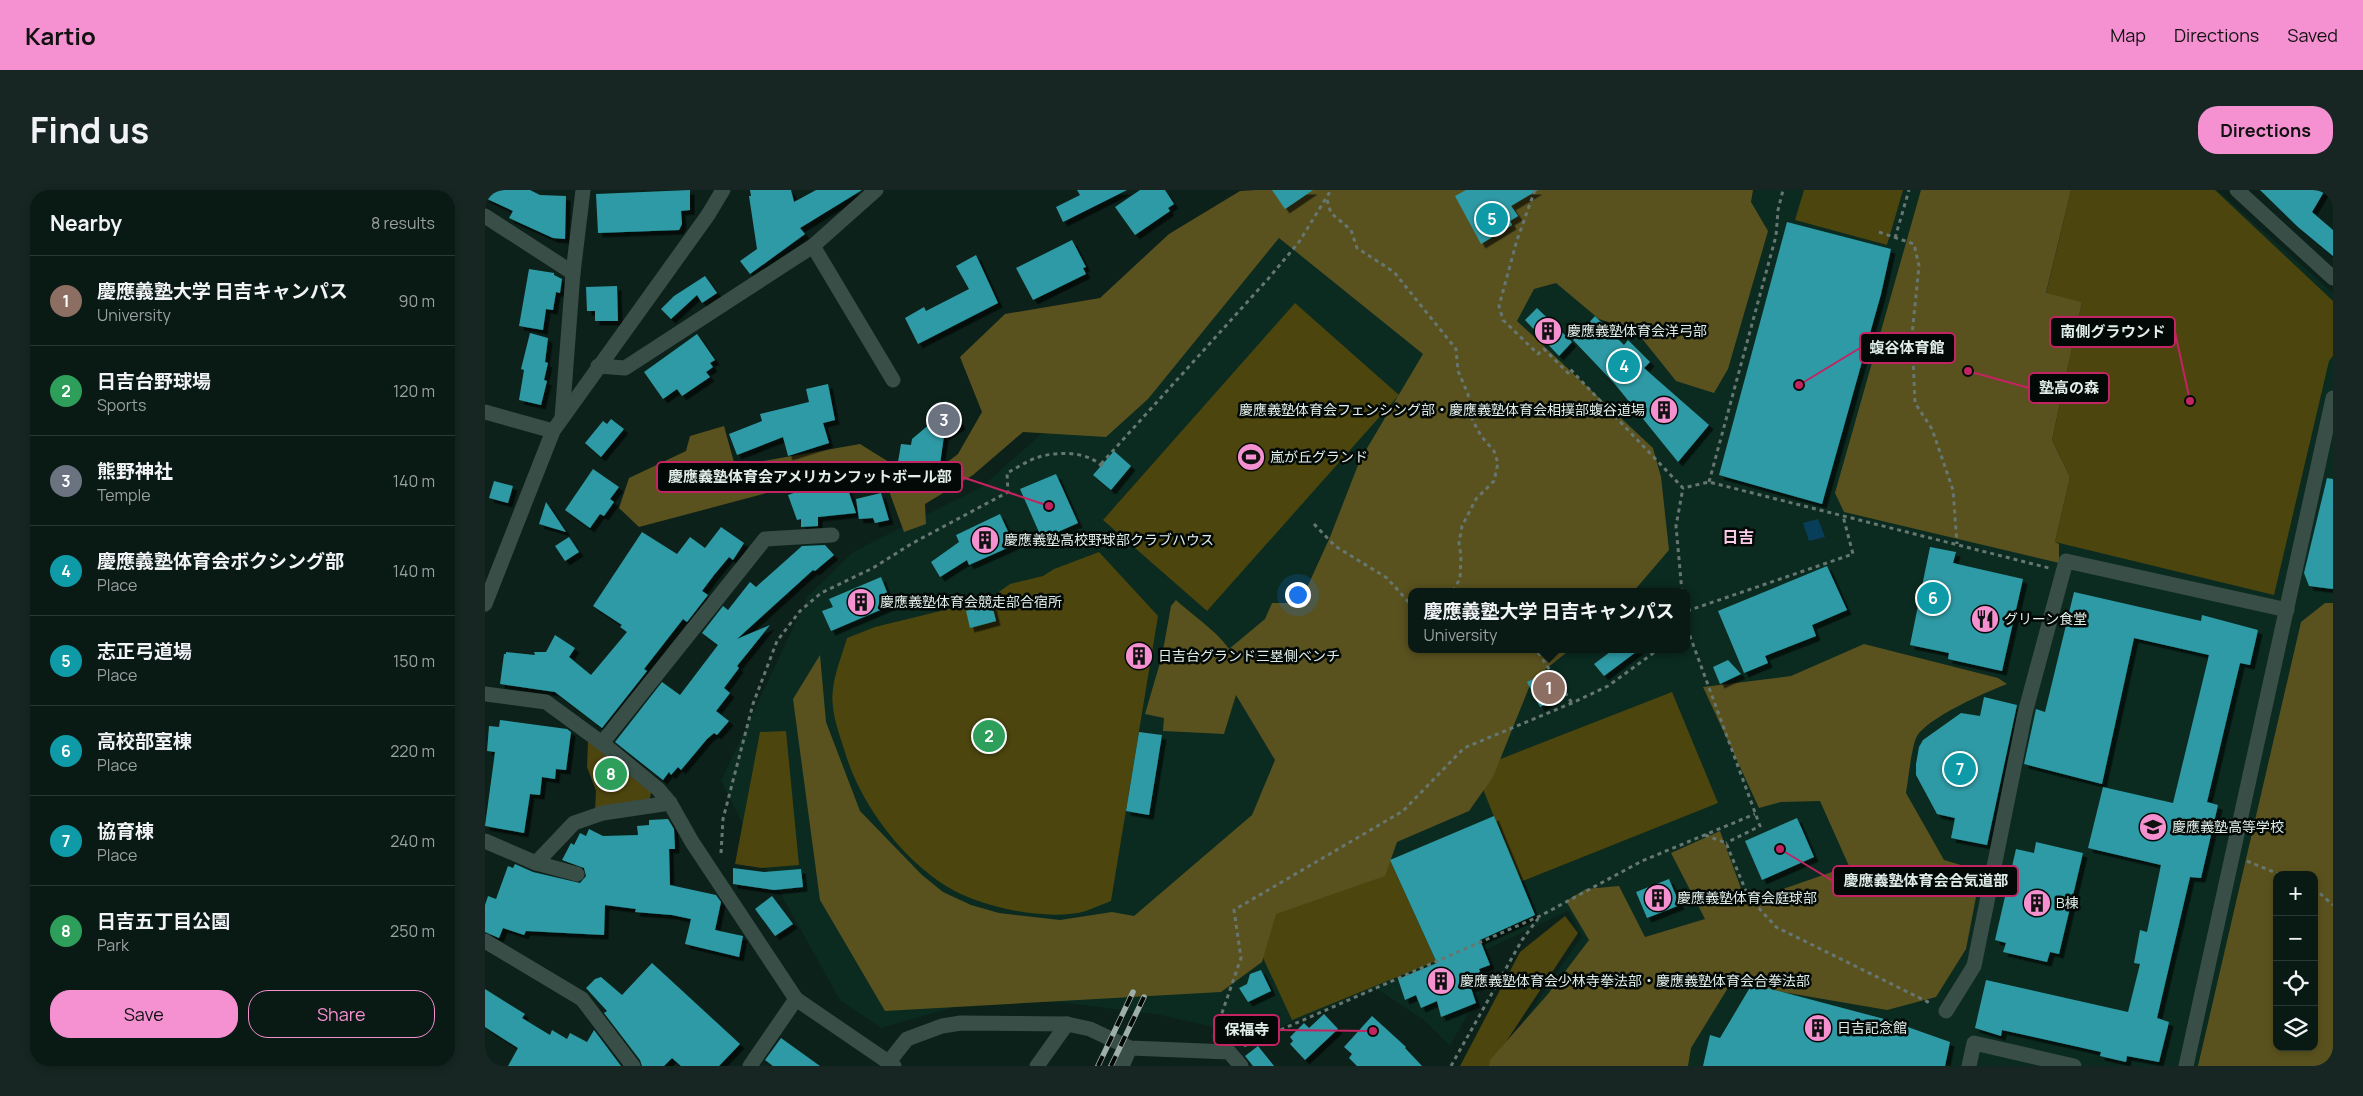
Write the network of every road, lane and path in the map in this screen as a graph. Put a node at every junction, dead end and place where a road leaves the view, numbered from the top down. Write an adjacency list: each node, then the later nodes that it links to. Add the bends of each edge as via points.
1 (583, 190): 15 (street)
2 (723, 190): 17 (street)
3 (876, 190): 13 (street)
4 (1331, 190): 9 (path)
5 (1535, 190): 25 (path, via 1499,306 1503,320 1538,354 1544,349 1568,373 1571,370)
6 (1783, 190): 24 (path, via 1776,236)
7 (1909, 190): 12 (path)
8 (2237, 190): 14 (street)
9 (1327, 200): 22 (path, via 1299,242 1268,279); 32 (path, via 1331,213 1351,230 1357,248 1394,272 1456,349 1458,371 1471,417 1493,451 1497,464 1494,481 1476,499 1462,526 1460,579)
10 (485, 216): 15 (street)
11 (1879, 232): 12 (path)
12 (1895, 238): 29 (path, via 1914,244 1919,266 1912,335 1915,403 1932,429 1953,490)
13 (813, 246): 17 (street, via 625,368); 18 (street)
14 (2325, 264): 16 (street)
15 (573, 273): 21 (street)
16 (2333, 278)
17 (598, 366): 21 (street)
18 (893, 380)
19 (2333, 398): 37 (street)
20 (485, 412): 21 (street)
21 (557, 425): 31 (street)
22 (1101, 464): 23 (path); 49 (path, via 1092,457 1078,455 1039,457 1007,473 1008,492 873,568 821,593 800,612 777,640 753,704 723,819)
23 (1104, 469)
24 (1709, 482): 25 (path); 26 (path)
25 (1683, 488): 33 (path, via 1677,526)
26 (1843, 516): 29 (path); 36 (path, via 1853,554)
27 (1314, 524): 34 (path, via 1335,546 1387,578)
28 (832, 535): 43 (street, via 765,539)
29 (1957, 544): 30 (path)
30 (2064, 572): 37 (street, via 2066,561); 59 (street, via 2025,713 1974,966)
31 (489, 579): 35 (street)
32 (1454, 588)
33 (1682, 588)
34 (1408, 602)
35 (485, 604)
36 (1690, 610)
37 (2287, 610): 50 (street)
38 (1690, 637): 45 (path)
39 (1538, 653): 42 (path)
40 (1653, 653): 42 (path, via 1608,686)
41 (485, 694): 43 (street, via 545,702)
42 (1573, 703): 62 (path, via 1464,748 1403,811 1234,910 1241,958)
43 (602, 743): 44 (street, via 658,789)
44 (670, 803): 51 (street, via 603,813 574,823); 58 (street, via 691,842)
45 (1755, 814): 46 (path); 48 (path, via 1761,826)
46 (1705, 835): 48 (path); 56 (path, via 1642,861)
47 (485, 841): 51 (street)
48 (1726, 843): 59 (path, via 1748,896 1776,927)
49 (720, 855)
50 (2233, 855): 52 (path); 73 (street)
51 (536, 863): 53 (street)
52 (2273, 872)
53 (577, 874)
54 (2318, 892): 55 (path)
55 (2333, 905)
56 (1540, 916): 63 (path); 70 (path, via 1522,940)
57 (485, 940): 65 (street, via 582,1000)
58 (796, 999): 64 (street); 66 (street)
59 (1946, 1011)
60 (1067, 1024): 61 (street, via 1090,1029); 64 (street, via 961,1023 942,1026 907,1039); 67 (street)
61 (1130, 1048): 62 (street); 68 (street)
62 (1207, 1052): 63 (street)
63 (1229, 1052): 69 (street)
64 (891, 1064)
65 (633, 1066)
66 (749, 1066)
67 (1037, 1066)
68 (1122, 1066)
69 (1241, 1066)
70 (1451, 1066)
71 (1969, 1066): 72 (street, via 1974,1043)
72 (2074, 1066)
73 (2186, 1066)

